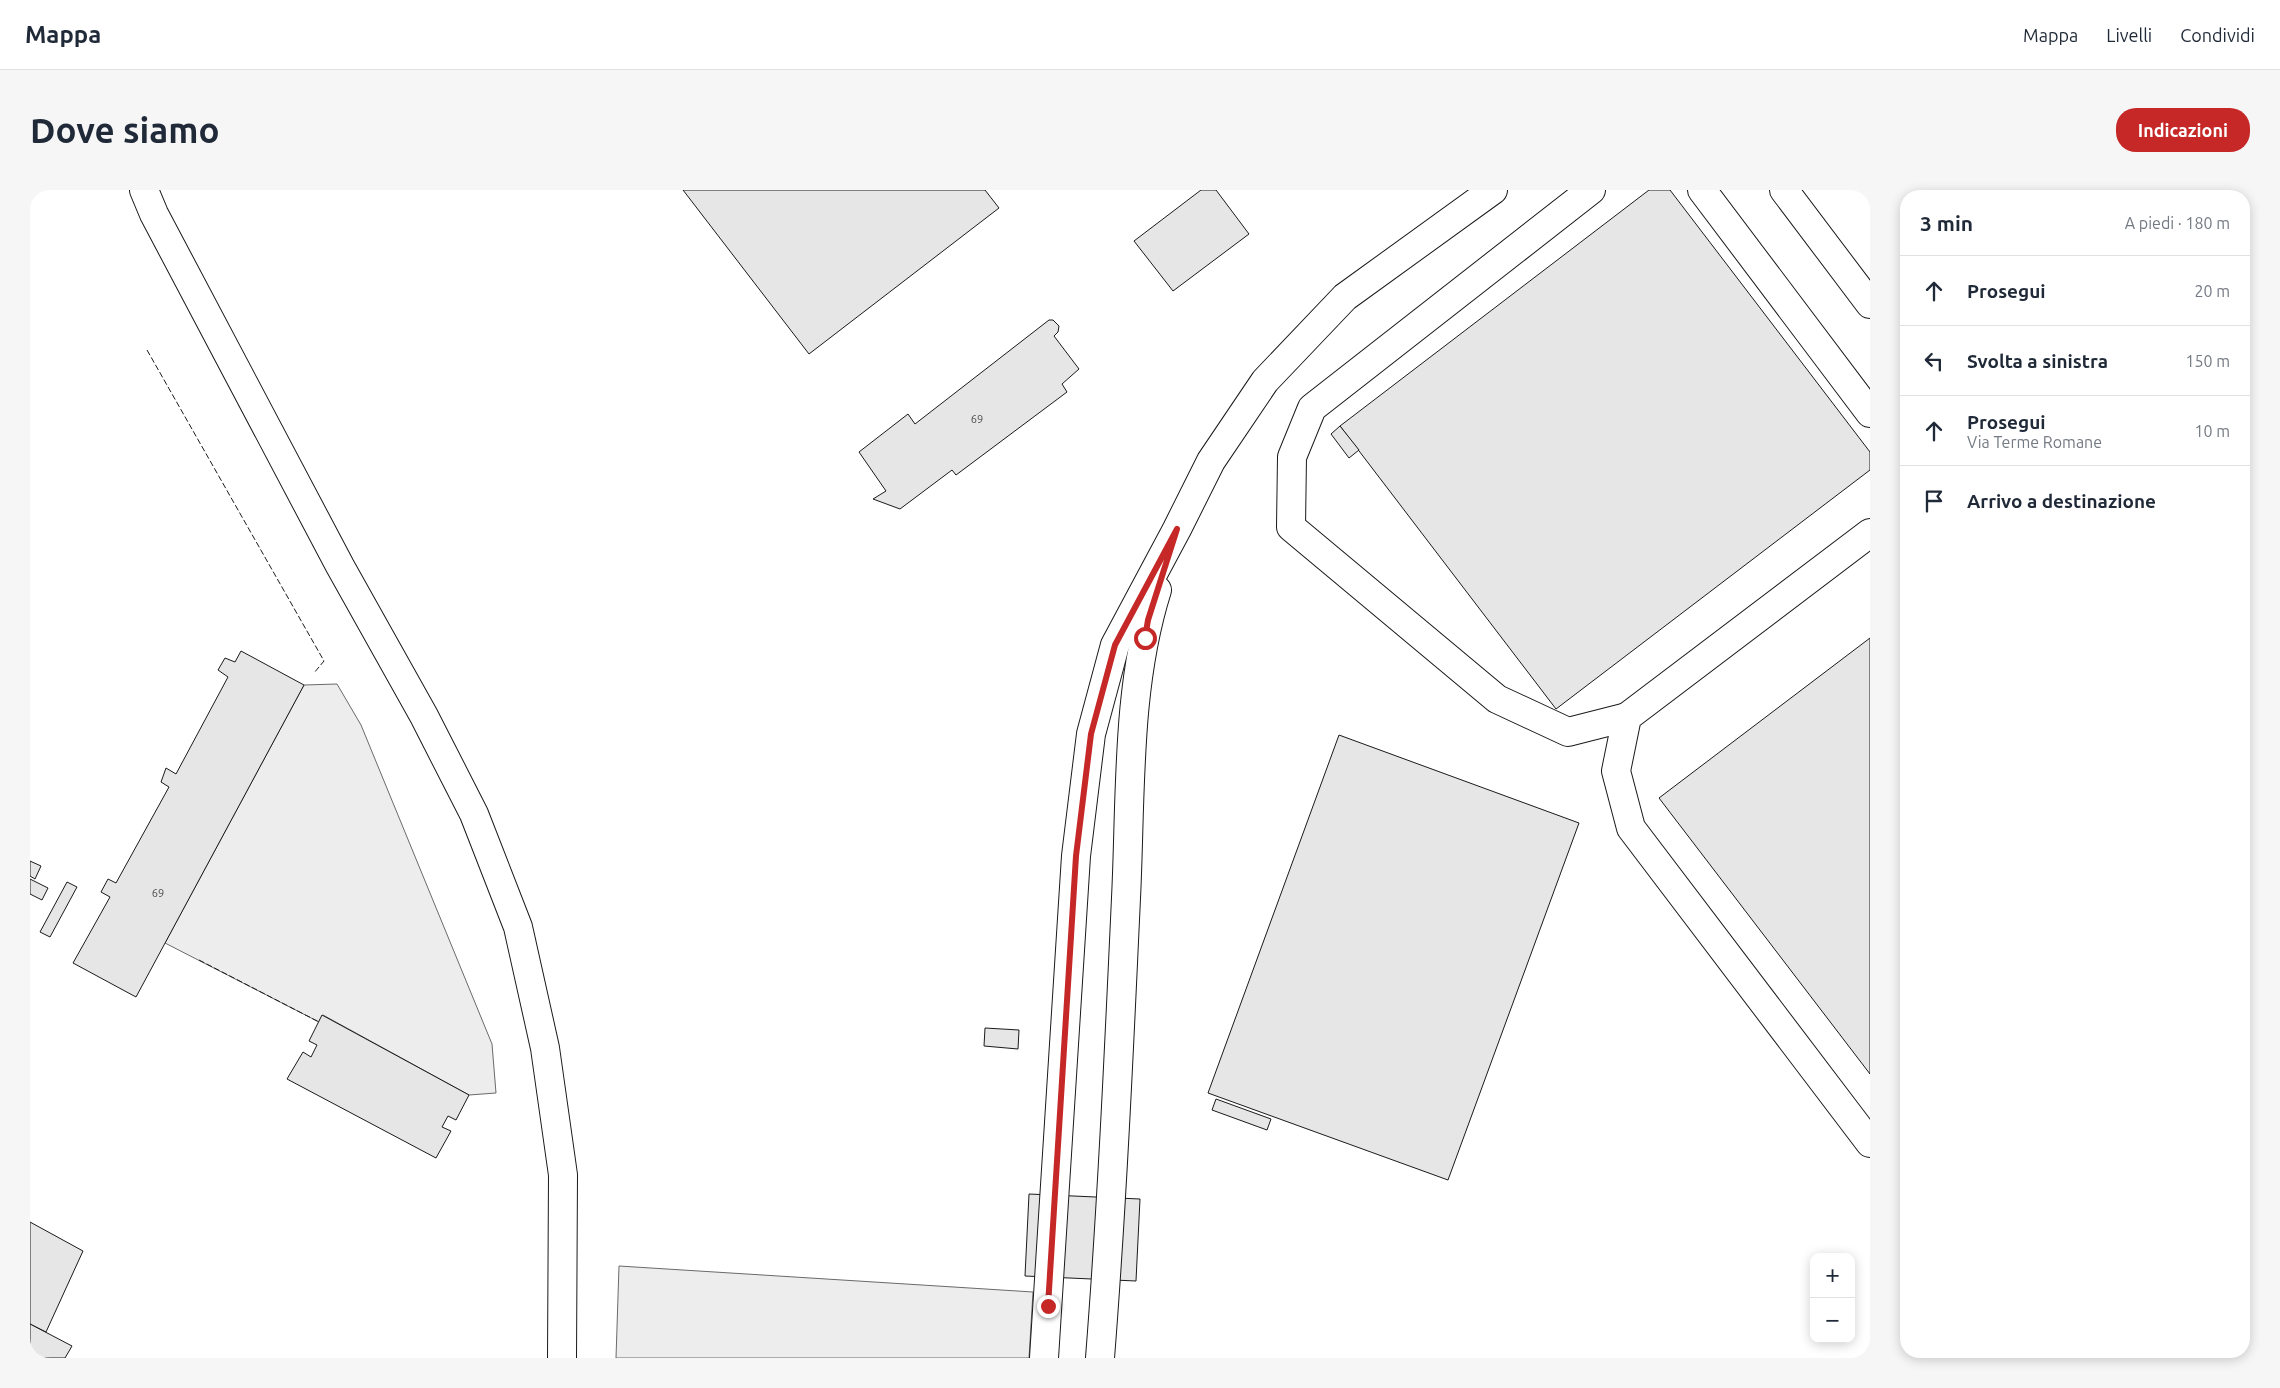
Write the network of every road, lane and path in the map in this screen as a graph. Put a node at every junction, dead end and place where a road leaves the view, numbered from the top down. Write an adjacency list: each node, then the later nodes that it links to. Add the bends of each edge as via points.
1 (144, 190): 12 (street, via 326,540 462,790 518,927 545,1048 563,1175)
2 (1493, 190): 8 (street, via 1345,297 1265,381 1211,461)
3 (1591, 190): 10 (street, via 1312,408 1292,457 1291,527 1497,699 1568,732)
4 (1702, 190): 7 (street)
5 (1784, 190): 6 (street)
6 (1870, 304)
7 (1870, 413)
8 (1177, 529): 13 (street, via 1115,645 1091,734 1076,856); 14 (street, via 1148,620 1135,706 1109,1240)
9 (1870, 533): 10 (street)
10 (1627, 717): 11 (street, via 1616,771 1631,828)
11 (1870, 1143)
12 (562, 1358)
13 (1044, 1358)
14 (1100, 1358)

